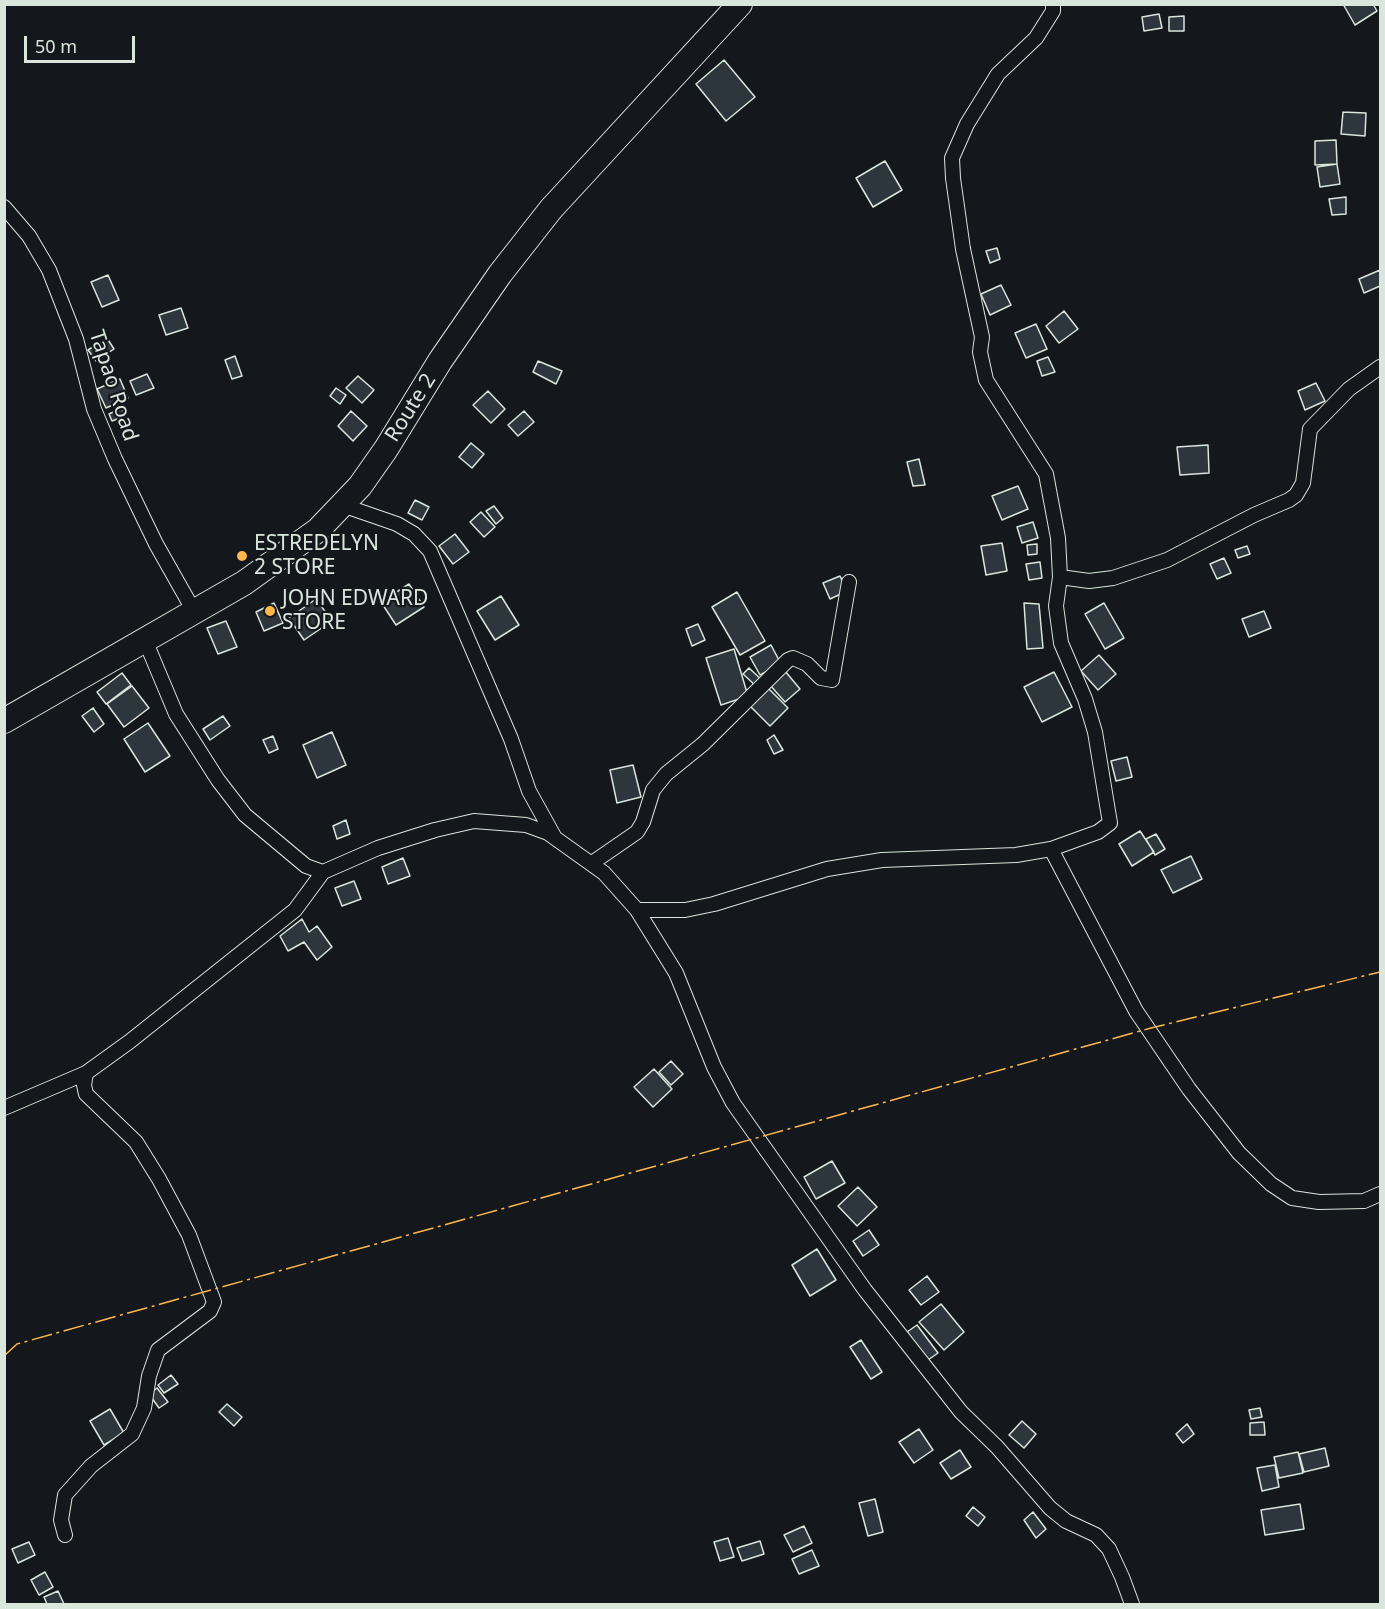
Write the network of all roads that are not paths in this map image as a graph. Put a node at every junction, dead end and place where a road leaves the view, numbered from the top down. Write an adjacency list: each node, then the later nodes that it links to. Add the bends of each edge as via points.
1 (740, 4): 5 (highway, Route 2, via 551,209 500,274 386,449)
2 (1053, 4): 6 (street, via 1053,11 1036,38 998,74 956,144 952,158 963,249 982,337 982,369 1003,410 1046,474 1058,538)
3 (4, 207): 8 (street, Tapao Road, via 29,236 50,270 76,339 94,409 115,459)
4 (1380, 367): 6 (street, via 1349,389 1311,429 1303,483 1289,500 1167,560 1113,578)
5 (342, 505): 8 (highway, Route 2, via 318,530 278,560); 11 (street, via 397,524 430,550 529,791)
6 (1060, 577): 12 (street, via 1056,606 1060,643 1095,732 1111,819 1107,827)
7 (849, 582): 13 (street, via 832,680 821,678 807,664 788,660 703,744 666,774 652,790 637,832)
8 (195, 613): 9 (highway, Route 2)
9 (145, 640): 10 (highway, Route 2); 14 (street, via 177,714 218,780 259,828 306,866)
10 (4, 721)
11 (555, 838): 13 (street); 14 (street, via 525,825 460,823 378,848)
12 (1051, 849): 15 (street, via 1016,855 882,860 827,869 685,910); 18 (street, via 1136,1011 1239,1153 1292,1198 1364,1201)
13 (592, 863): 15 (street)
14 (322, 872): 16 (street, via 295,910)
15 (637, 910): 20 (street, via 676,973 733,1103 865,1290 961,1412 1050,1508 1066,1521 1096,1535 1109,1550)
16 (86, 1073): 17 (street); 19 (street, via 86,1094 136,1142 159,1179 189,1235 214,1302 204,1316 158,1350 144,1408 132,1434 91,1466 66,1495 61,1520)
17 (4, 1108)
18 (1380, 1194)
19 (65, 1535)
20 (1132, 1605)

